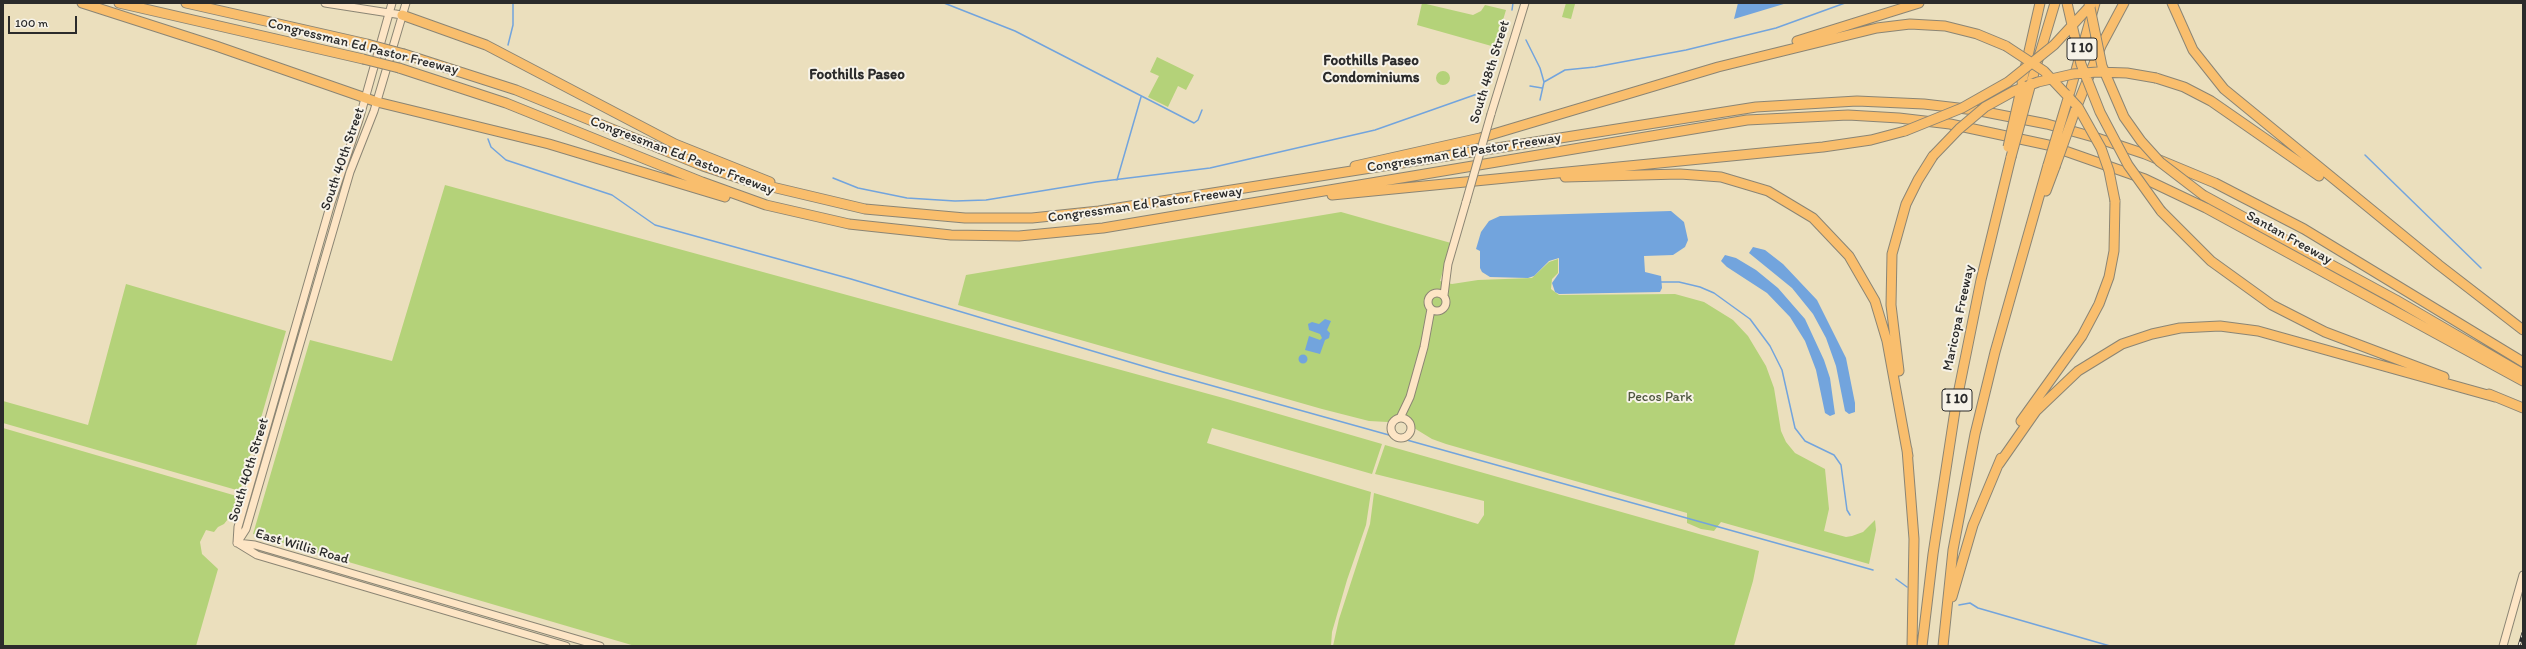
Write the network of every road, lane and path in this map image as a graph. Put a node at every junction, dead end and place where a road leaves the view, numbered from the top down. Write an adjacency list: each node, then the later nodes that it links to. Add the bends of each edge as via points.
1 (82, 3): 20 (highway)
2 (119, 3): 31 (highway, Congressman Ed Pastor Freeway, bridge, via 399,68 511,105)
3 (186, 3): 30 (highway, Congressman Ed Pastor Freeway, bridge, via 404,54 532,96 718,172)
4 (325, 3): 16 (main road)
5 (392, 3): 16 (main road, South 40th Street)
6 (406, 3): 17 (main road, South 40th Street)
7 (1525, 3): 34 (main road, South 48th Street, bridge)
8 (1919, 3): 18 (highway, via 1745,56)
9 (2040, 3): 19 (highway)
10 (2055, 3): 19 (highway, Maricopa Freeway / I 10)
11 (2067, 3): 45 (highway, bridge, via 2078,51 2096,105 2126,161 2161,211 2217,267 2280,310 2341,339)
12 (2089, 3): 27 (highway, bridge, via 2102,66 2124,117 2160,162)
13 (2094, 3): 24 (highway, I 10, bridge, via 2068,95); 25 (highway, bridge, via 2051,48 2011,79 1962,108 1905,131 1834,146); 27 (highway, via 2106,63 2118,94 2132,118 2162,157)
14 (2124, 3): 24 (highway, bridge, via 2100,46)
15 (2172, 3): 32 (highway, via 2188,42 2218,83)
16 (390, 12): 17 (main road); 20 (main road, South 40th Street)
17 (402, 15): 21 (main road, South 40th Street); 30 (highway, via 486,45 691,152)
18 (1718, 67): 26 (highway, via 1474,139 1414,154); 49 (highway, bridge, via 1901,24 1932,25 1961,29 2006,46 2044,70 2078,107 2101,148 2109,170 2115,201 2114,251 2109,277 2099,304 2082,336 2024,417)
19 (2027, 82): 56 (highway, Maricopa Freeway / I 10, bridge, via 2008,156 1952,429)
20 (365, 98): 21 (highway); 28 (main road, South 40th Street)
21 (377, 102): 31 (highway, via 549,144 727,198); 33 (main road, South 40th Street, via 353,163)
22 (2047, 124): 26 (highway, Congressman Ed Pastor Freeway, via 1919,104 1846,101 1790,104 1717,112 1366,170); 41 (highway, Santan Freeway, via 2145,154 2255,202 2309,232)
23 (2032, 140): 29 (highway, Congressman Ed Pastor Freeway, via 1966,126 1905,118 1848,115 1781,117 1697,128); 44 (highway, Santan Freeway, via 2102,162 2175,193)
24 (2052, 166): 52 (highway, I 10, via 1992,363 1971,450 1954,544)
25 (1498, 179): 29 (highway); 48 (highway, via 1705,175 1752,185 1799,208 1841,245 1855,263 1873,297 1888,345)
26 (1258, 185): 30 (highway, Congressman Ed Pastor Freeway, via 1099,211 1021,218 926,216)
27 (2204, 193): 41 (highway); 43 (highway)
28 (334, 194): 33 (main road, via 334,205 325,236); 50 (main road, South 40th Street, via 238,526)
29 (1262, 202): 31 (highway, Congressman Ed Pastor Freeway, via 1103,228 1001,236 883,229)
30 (832, 203)
31 (766, 205)
32 (2366, 206): 39 (highway); 48 (highway, bridge, via 2211,101 2184,87 2156,78 2119,72 2064,75 2034,84 2000,99 1953,134 1933,156 1903,212 1891,264 1891,305)
33 (329, 244): 50 (main road, South 40th Street, via 246,529)
34 (1448, 264): 35 (main road, South 48th Street); 36 (main road, South 48th Street)
35 (1435, 292): 36 (main road); 37 (main road, via 1428,300)
36 (1444, 295): 38 (main road, via 1446,304)
37 (1431, 309): 38 (main road); 40 (main road)
38 (1440, 311): 40 (main road)
39 (2523, 330)
40 (1428, 332): 47 (main road)
41 (2498, 348): 42 (highway, Santan Freeway)
42 (2523, 362)
43 (2523, 374)
44 (2523, 381)
45 (2495, 396): 46 (highway); 49 (highway, via 2258,331 2220,326 2180,328 2132,340 2086,365 2059,387 2036,411)
46 (2523, 408)
47 (1404, 419)
48 (1908, 456): 55 (highway, via 1914,539)
49 (1999, 464): 52 (highway, via 1967,542)
50 (237, 543): 53 (main road, East Willis Road, via 264,558); 54 (main road, East Willis Road, via 255,545)
51 (2523, 575): 58 (main road)
52 (1944, 634): 57 (highway, I 10)
53 (566, 646)
54 (600, 646)
55 (1912, 646)
56 (1922, 646)
57 (1943, 646)
58 (2503, 646)

